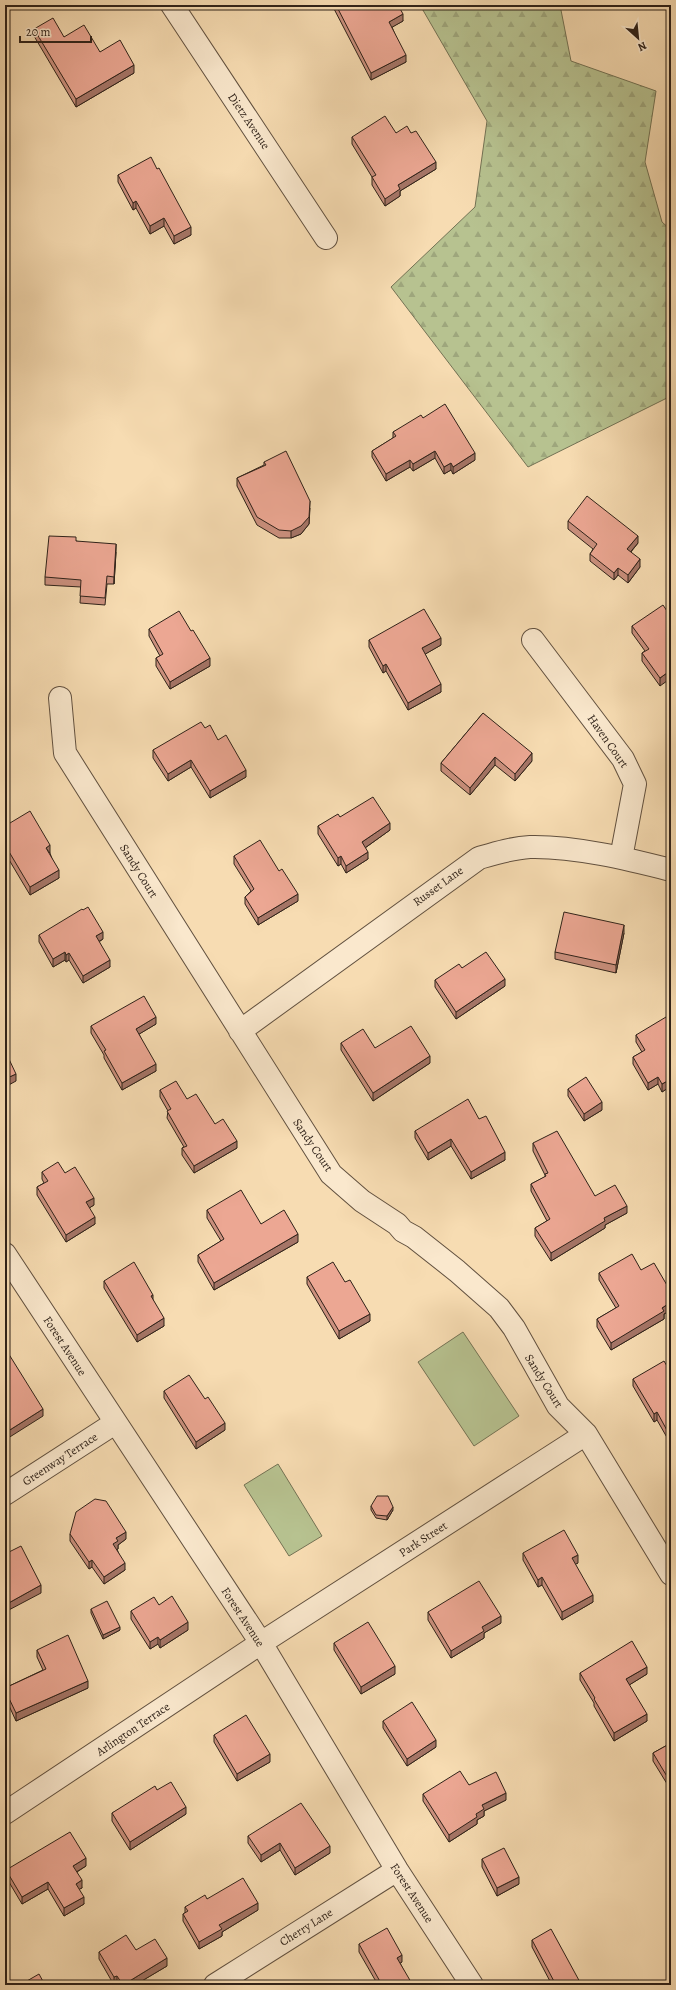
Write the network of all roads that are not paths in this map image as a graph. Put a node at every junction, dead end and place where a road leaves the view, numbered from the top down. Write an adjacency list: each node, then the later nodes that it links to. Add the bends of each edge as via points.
1 (172, 5): 2 (street, Dietz Avenue)
2 (326, 238)
3 (534, 640): 5 (street, Haven Court, via 623,759 635,784)
4 (60, 698): 7 (street, Sandy Court, via 65,753)
5 (621, 858): 6 (street, Russet Lane); 7 (street, Russet Lane, via 529,847 479,858)
6 (671, 870)
7 (240, 1031): 10 (street, Sandy Court, via 331,1174 362,1201 397,1224 457,1271 499,1308 514,1328 558,1406)
8 (5, 1254): 9 (street, Forest Avenue)
9 (115, 1423): 11 (street, Greenway Terrace); 13 (street, Forest Avenue)
10 (586, 1434): 12 (street, Sandy Court); 13 (street, Park Street)
11 (5, 1494)
12 (671, 1574)
13 (261, 1643): 14 (street, Arlington Terrace); 15 (street, Forest Avenue)
14 (5, 1813)
15 (397, 1870): 16 (street, Cherry Lane); 17 (street, Forest Avenue)
16 (215, 1985)
17 (472, 1985)

